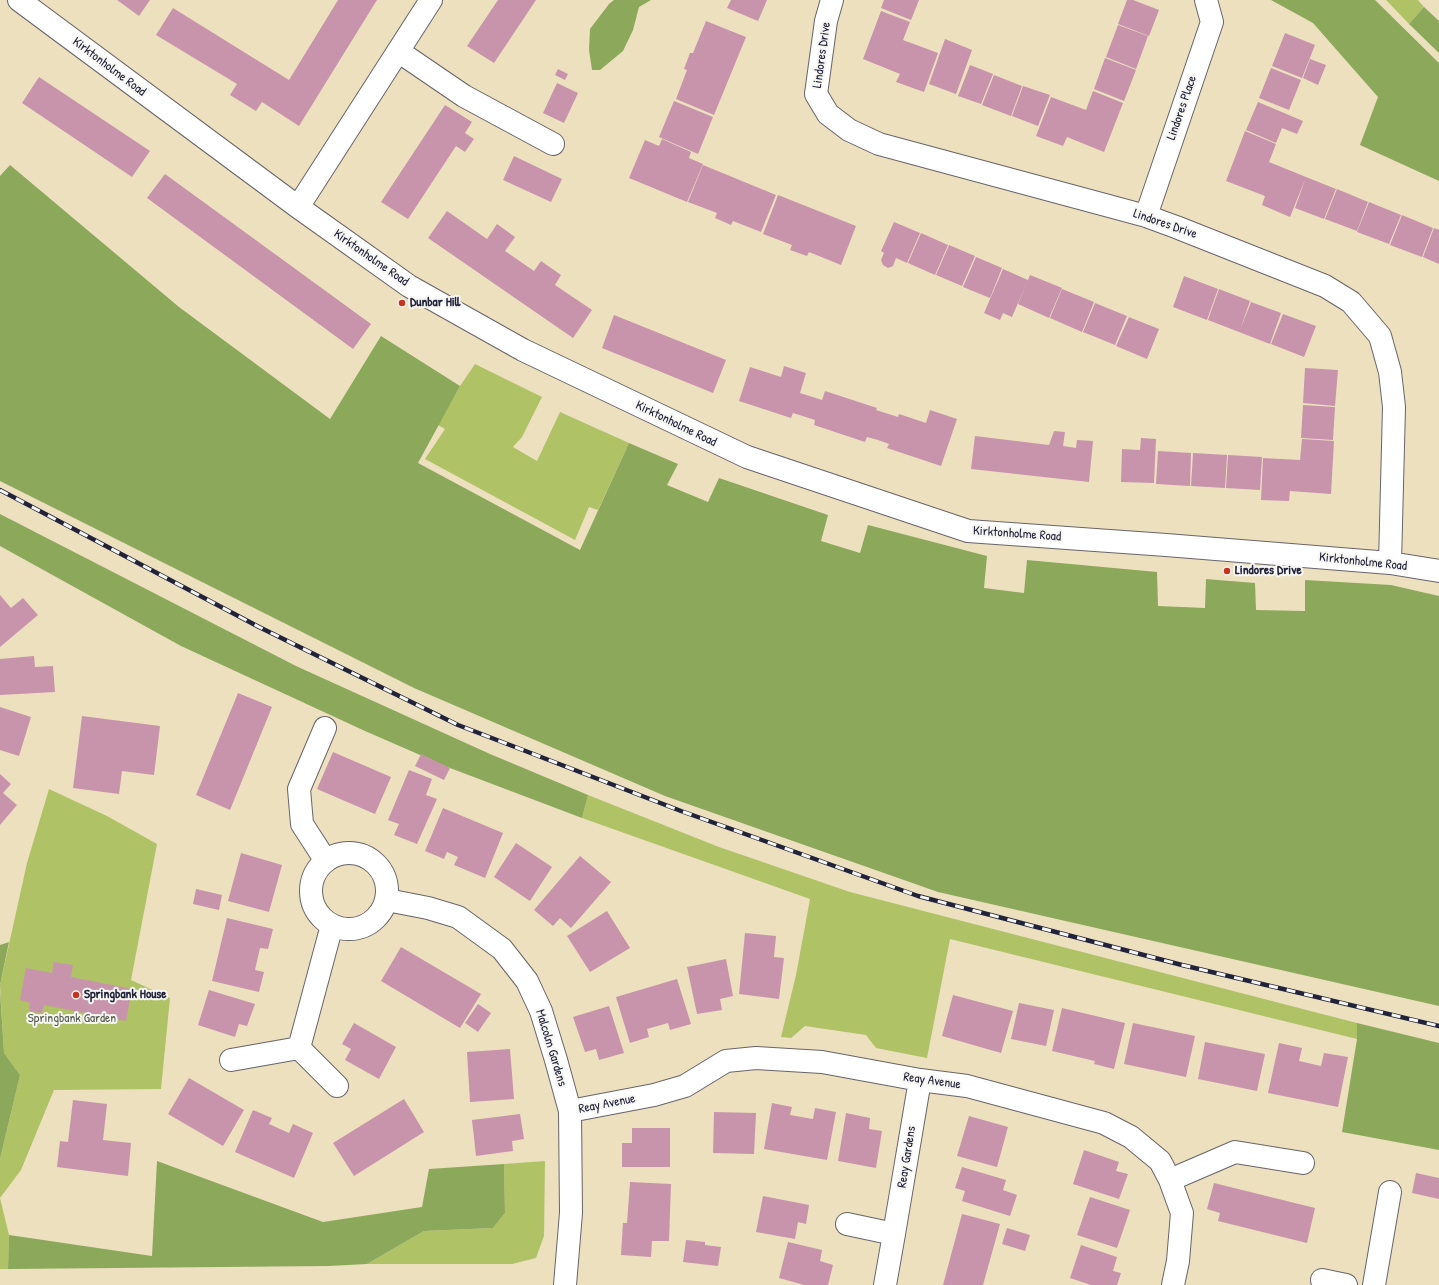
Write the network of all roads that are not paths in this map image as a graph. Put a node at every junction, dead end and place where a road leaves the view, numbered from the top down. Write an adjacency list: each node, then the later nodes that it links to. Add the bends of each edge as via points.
1 (19, 0): 7 (street, Kirktonholme Road)
2 (431, 0): 5 (street)
3 (832, 0): 8 (street, Lindores Drive, via 826,21 816,94 828,114 849,130 879,144)
4 (1206, 0): 8 (street, Lindores Place, via 1212,22)
5 (398, 51): 6 (street, via 464,96); 7 (street)
6 (554, 144)
7 (298, 207): 9 (street, Kirktonholme Road, via 409,286 523,350 747,458 968,531)
8 (1146, 216): 9 (street, Lindores Drive, via 1325,286 1351,302 1380,336 1390,372 1394,407)
9 (1390, 563): 10 (street, Kirktonholme Road)
10 (1439, 571)
11 (325, 728): 12 (street, via 299,790 302,824)
12 (326, 861): 13 (street, via 336,855 347,853 368,858 384,874); 14 (street, via 314,876 311,895 314,907 321,918)
13 (387, 900): 14 (street, via 384,909 367,926 343,929); 19 (street, Malcolm Gardens, via 458,917 502,949 527,981 541,1011)
14 (332, 925): 15 (street)
15 (299, 1048): 16 (street); 18 (street)
16 (231, 1060)
17 (920, 1080): 19 (street, Reay Avenue, via 822,1062 756,1058 726,1061 685,1086 654,1095); 21 (street, Reay Avenue, via 967,1086 1104,1123 1131,1137 1160,1160); 24 (street, Reay Gardens)
18 (338, 1086)
19 (570, 1111): 26 (street, Malcolm Gardens, via 570,1213)
20 (1303, 1163): 21 (street, via 1235,1152)
21 (1170, 1180): 28 (street, Reay Avenue, via 1182,1214)
22 (1390, 1192): 30 (street)
23 (847, 1224): 24 (street)
24 (894, 1234): 27 (street, Reay Gardens)
25 (1322, 1280): 29 (street)
26 (565, 1285)
27 (885, 1285)
28 (1173, 1285)
29 (1346, 1285)
30 (1374, 1285)

